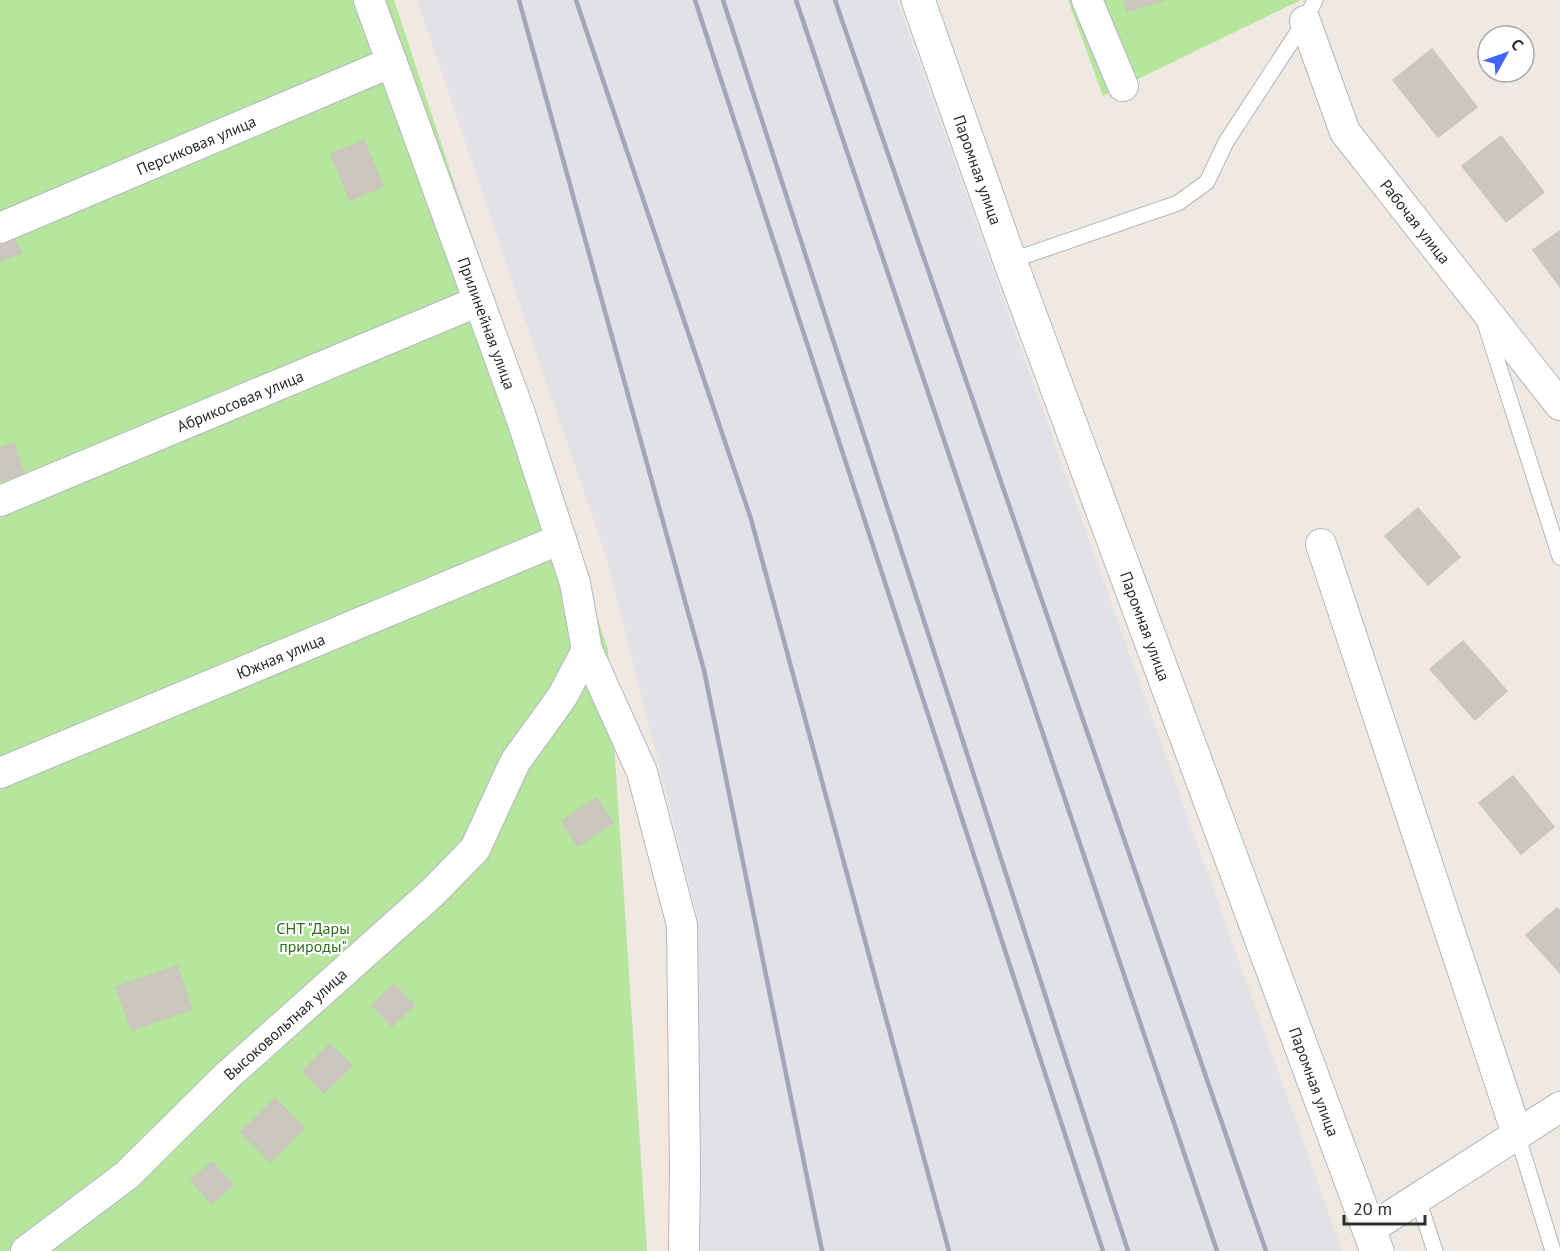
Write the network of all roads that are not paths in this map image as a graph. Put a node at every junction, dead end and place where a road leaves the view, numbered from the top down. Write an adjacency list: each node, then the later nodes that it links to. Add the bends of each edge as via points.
1 (369, 0): 5 (street, Прилинейная улица)
2 (918, 0): 8 (street, Паромная улица)
3 (1087, 0): 6 (street)
4 (1310, 10): 8 (lane, via 1226,142 1207,182 1178,203); 10 (street, Рабочая улица, via 1344,132)
5 (392, 62): 7 (street, Персиковая улица); 9 (street, Прилинейная улица)
6 (1124, 86)
7 (0, 228)
8 (1010, 261): 21 (street, Паромная улица)
9 (479, 301): 12 (street, Абрикосовая улица); 13 (street, Прилинейная улица)
10 (1478, 302): 11 (street, Рабочая улица); 15 (lane)
11 (1560, 405)
12 (0, 501)
13 (561, 539): 16 (street, Прилинейная улица, via 575,583); 17 (street, Южная улица)
14 (1321, 543): 19 (street)
15 (1560, 557)
16 (587, 650): 22 (street, Высоковольтная улица, via 562,697 515,762 475,849 433,892 227,1076 127,1175); 23 (street, Прилинейная улица, via 642,772 682,925)
17 (0, 773)
18 (1560, 1107): 19 (street)
19 (1517, 1134): 20 (street); 25 (lane)
20 (1418, 1198): 21 (street); 24 (lane)
21 (1373, 1240)
22 (26, 1251)
23 (684, 1251)
24 (1436, 1251)
25 (1553, 1251)

